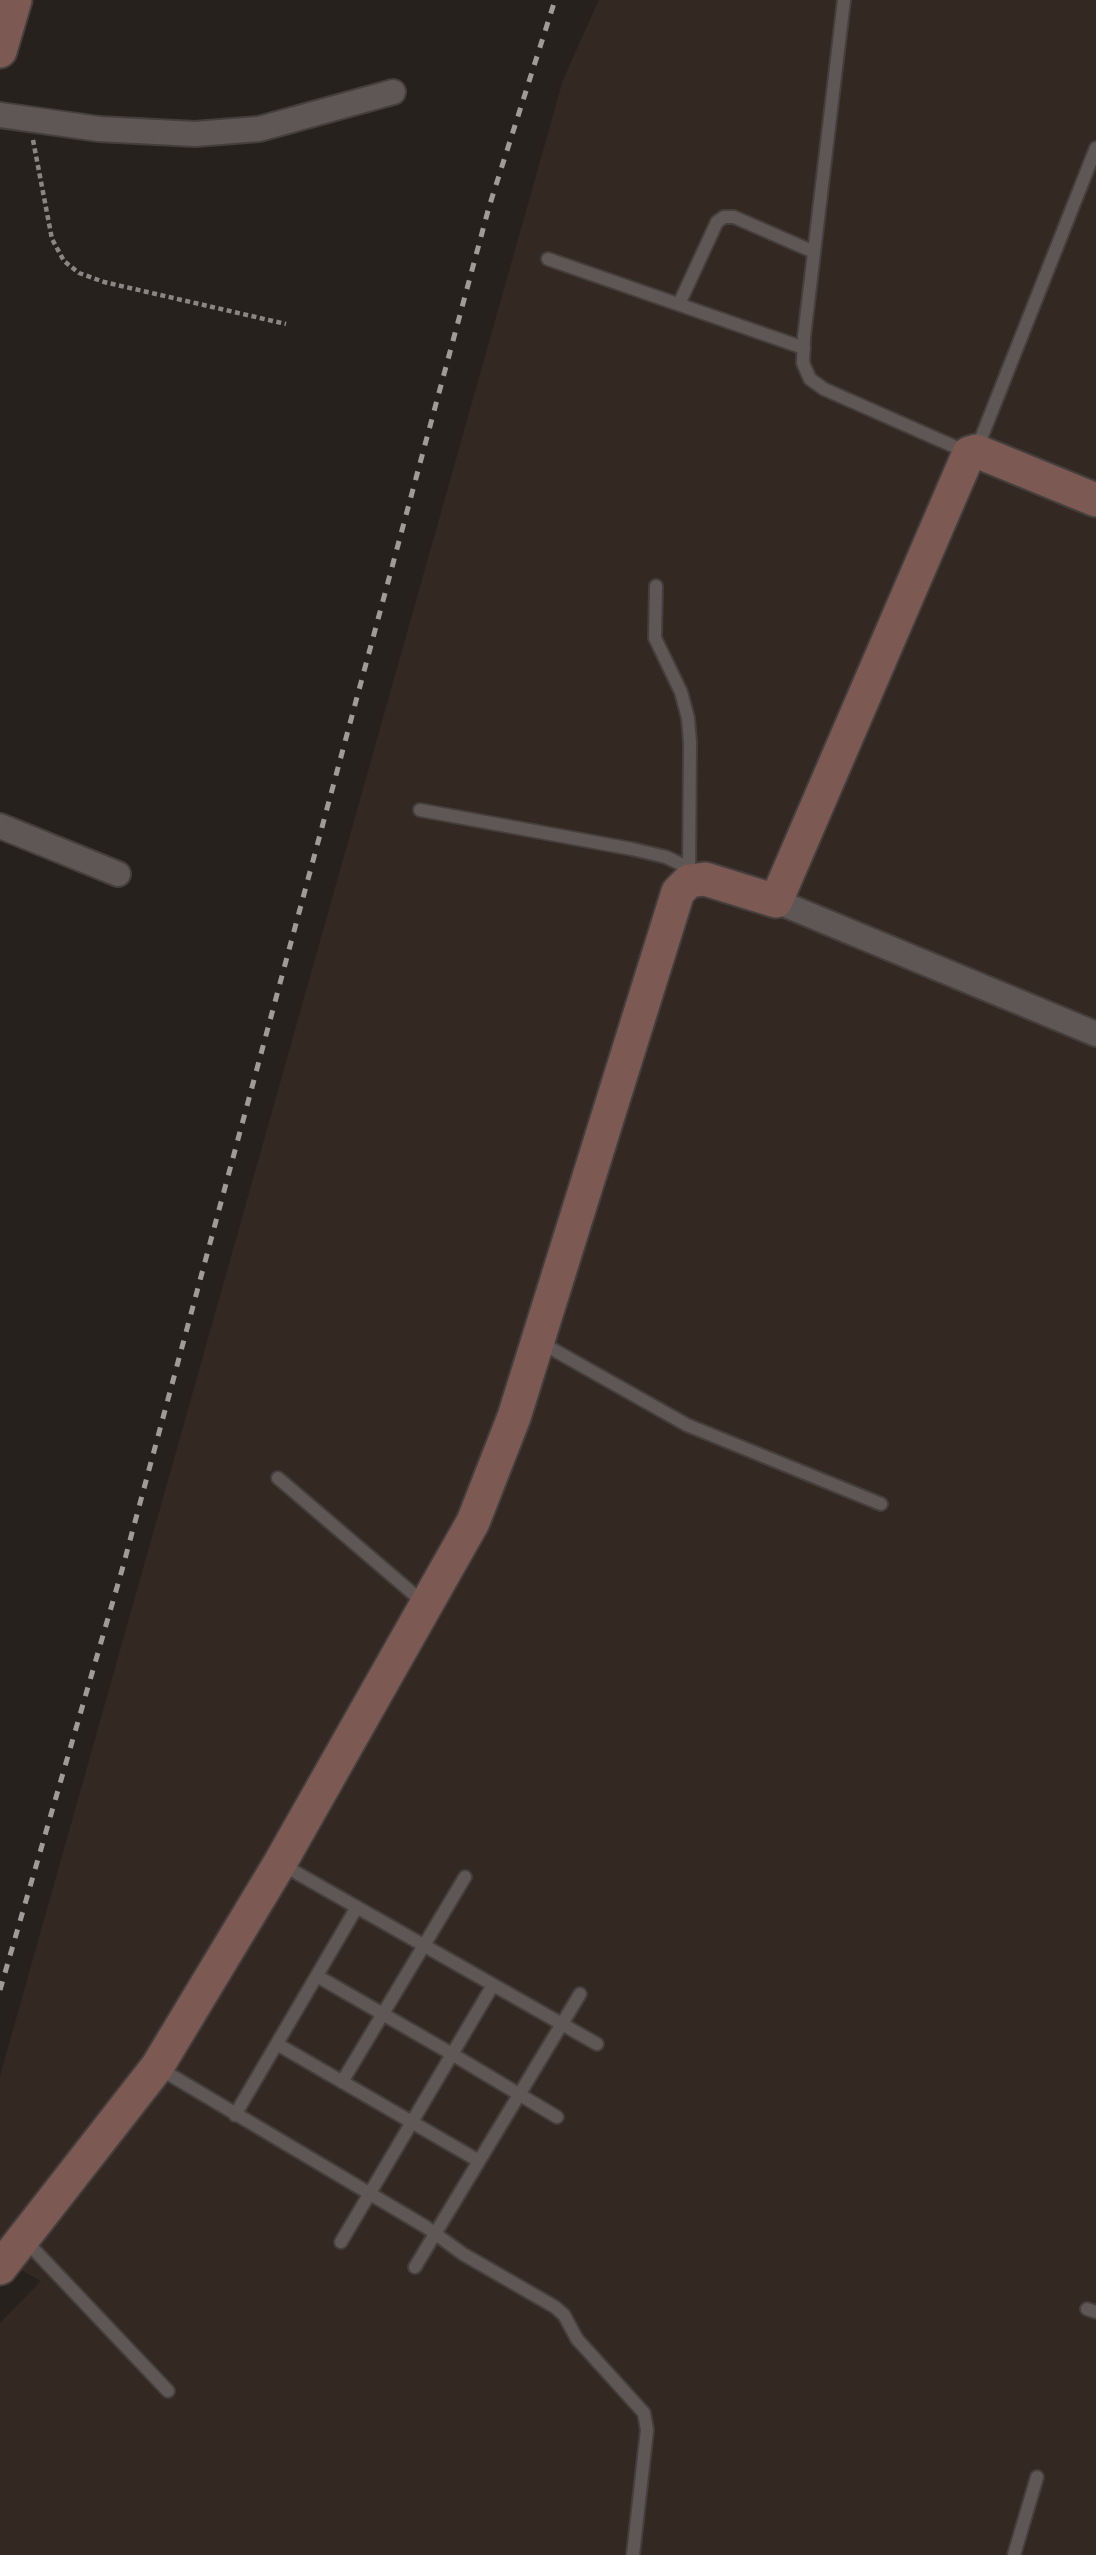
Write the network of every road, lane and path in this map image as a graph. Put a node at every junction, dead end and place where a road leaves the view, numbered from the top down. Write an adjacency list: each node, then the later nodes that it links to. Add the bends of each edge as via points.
1 (15, 0): 3 (street)
2 (844, 0): 8 (lane)
3 (0, 51)
4 (393, 92): 6 (street, via 259,129 208,133 99,129)
5 (0, 115): 6 (street)
6 (29, 119): 11 (path, via 52,239 64,261 79,273)
7 (1096, 148): 13 (lane)
8 (814, 251): 10 (lane, via 734,217 724,217 717,222); 12 (lane)
9 (548, 258): 10 (lane)
10 (679, 304): 12 (lane)
11 (286, 324)
12 (804, 348): 13 (lane, via 803,363 810,379 824,389)
13 (973, 452): 14 (street); 20 (street)
14 (1096, 500)
15 (656, 586): 19 (lane, via 655,638 688,718)
16 (420, 810): 19 (lane, via 666,857)
17 (0, 826): 18 (street)
18 (118, 874)
19 (689, 875): 20 (street); 22 (street, via 678,892)
20 (776, 901): 21 (street)
21 (1096, 1034)
22 (538, 1340): 24 (lane, via 687,1425); 25 (street, via 483,1497)
23 (278, 1478): 25 (lane)
24 (881, 1504)
25 (427, 1606): 26 (street)
26 (280, 1863): 28 (lane); 38 (street)
27 (466, 1877): 29 (lane)
28 (357, 1908): 29 (lane); 30 (lane)
29 (424, 1945): 31 (lane); 33 (lane)
30 (317, 1976): 33 (lane); 35 (lane)
31 (493, 1985): 34 (lane); 37 (lane)
32 (580, 1994): 34 (lane)
33 (382, 2014): 37 (lane); 39 (lane)
34 (562, 2024): 36 (lane); 40 (lane)
35 (277, 2044): 39 (lane); 41 (lane)
36 (597, 2044)
37 (452, 2053): 40 (lane); 43 (lane)
38 (157, 2067): 41 (lane); 47 (street)
39 (342, 2082): 43 (lane)
40 (519, 2094): 42 (lane); 44 (lane)
41 (235, 2115): 45 (lane)
42 (556, 2117)
43 (410, 2123): 44 (lane); 45 (lane)
44 (479, 2161): 46 (lane)
45 (368, 2192): 46 (lane); 48 (lane)
46 (435, 2234): 49 (lane); 53 (lane, via 555,2306 577,2339 644,2413 647,2430)
47 (24, 2239): 50 (street); 51 (lane)
48 (341, 2242)
49 (415, 2267)
50 (0, 2268)
51 (168, 2391)
52 (1037, 2477): 54 (lane)
53 (633, 2555)
54 (1014, 2555)

